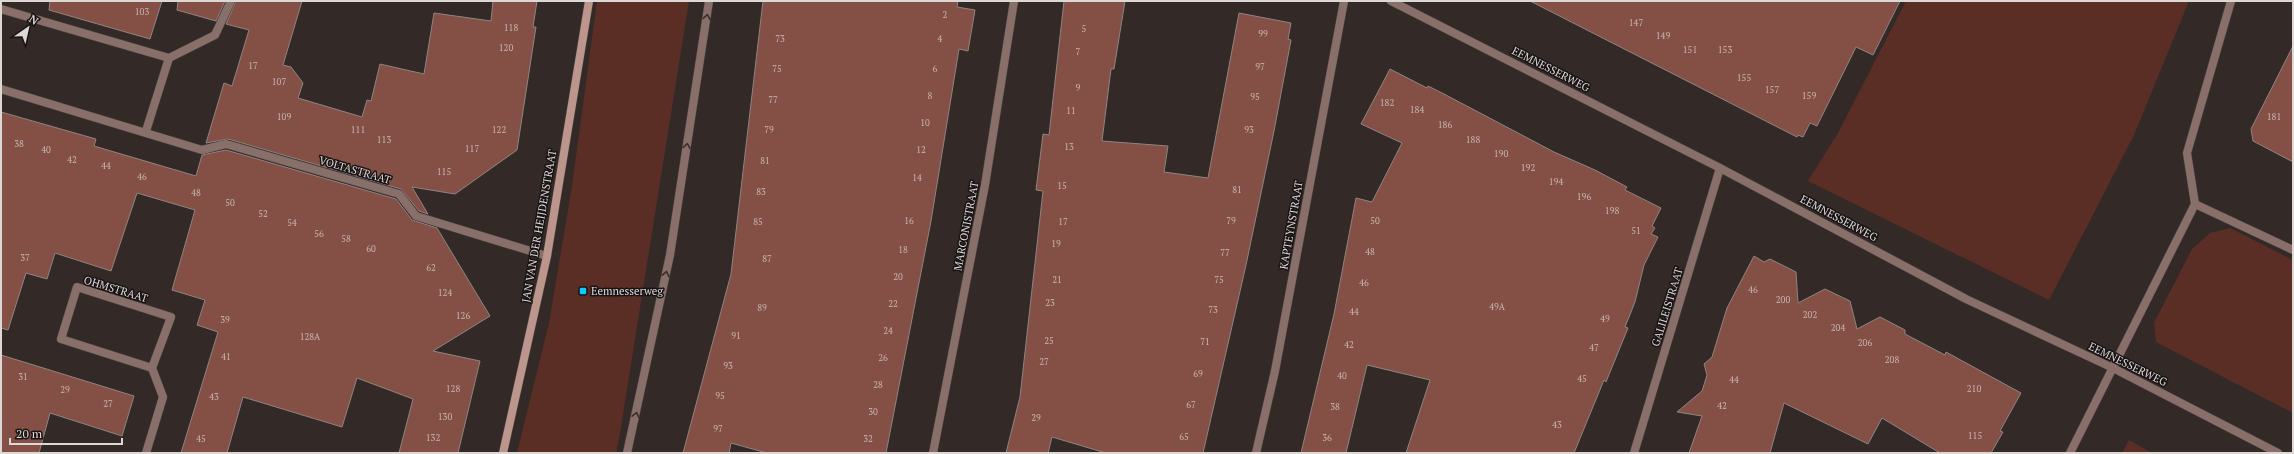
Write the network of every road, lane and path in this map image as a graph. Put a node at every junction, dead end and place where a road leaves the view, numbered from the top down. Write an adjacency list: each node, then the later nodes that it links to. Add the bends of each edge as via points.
1 (231, 1): 9 (street, via 215,35)
2 (589, 1): 15 (main road, JAN VAN DER HEIJDENSTRAAT)
3 (709, 1): 20 (street, one-way to 3, via 670,255)
4 (1014, 1): 21 (street, MARCONISTRAAT, via 985,185)
5 (1344, 1): 22 (street, KAPTEYNSTRAAT, via 1276,371)
6 (1391, 1): 12 (street, EEMNESSERWEG)
7 (2231, 1): 13 (street, via 2187,153)
8 (1, 9): 9 (street)
9 (169, 58): 11 (street)
10 (1, 89): 11 (street, VOLTASTRAAT)
11 (146, 131): 15 (street, VOLTASTRAAT, via 202,150 226,144 399,194 416,216)
12 (1720, 168): 17 (street, EEMNESSERWEG, via 1966,299); 23 (street, GALILEISTRAAT)
13 (2195, 204): 14 (street); 17 (street)
14 (2293, 250)
15 (548, 256): 19 (main road, JAN VAN DER HEIJDENSTRAAT)
16 (152, 368): 16 (street, OHMSTRAAT, via 61,339 77,287 171,317); 18 (street, via 163,397)
17 (2113, 368): 24 (street); 25 (street, EEMNESSERWEG)
18 (146, 453)
19 (503, 453)
20 (627, 453)
21 (933, 453)
22 (1256, 453)
23 (1634, 453)
24 (2070, 453)
25 (2278, 453)

